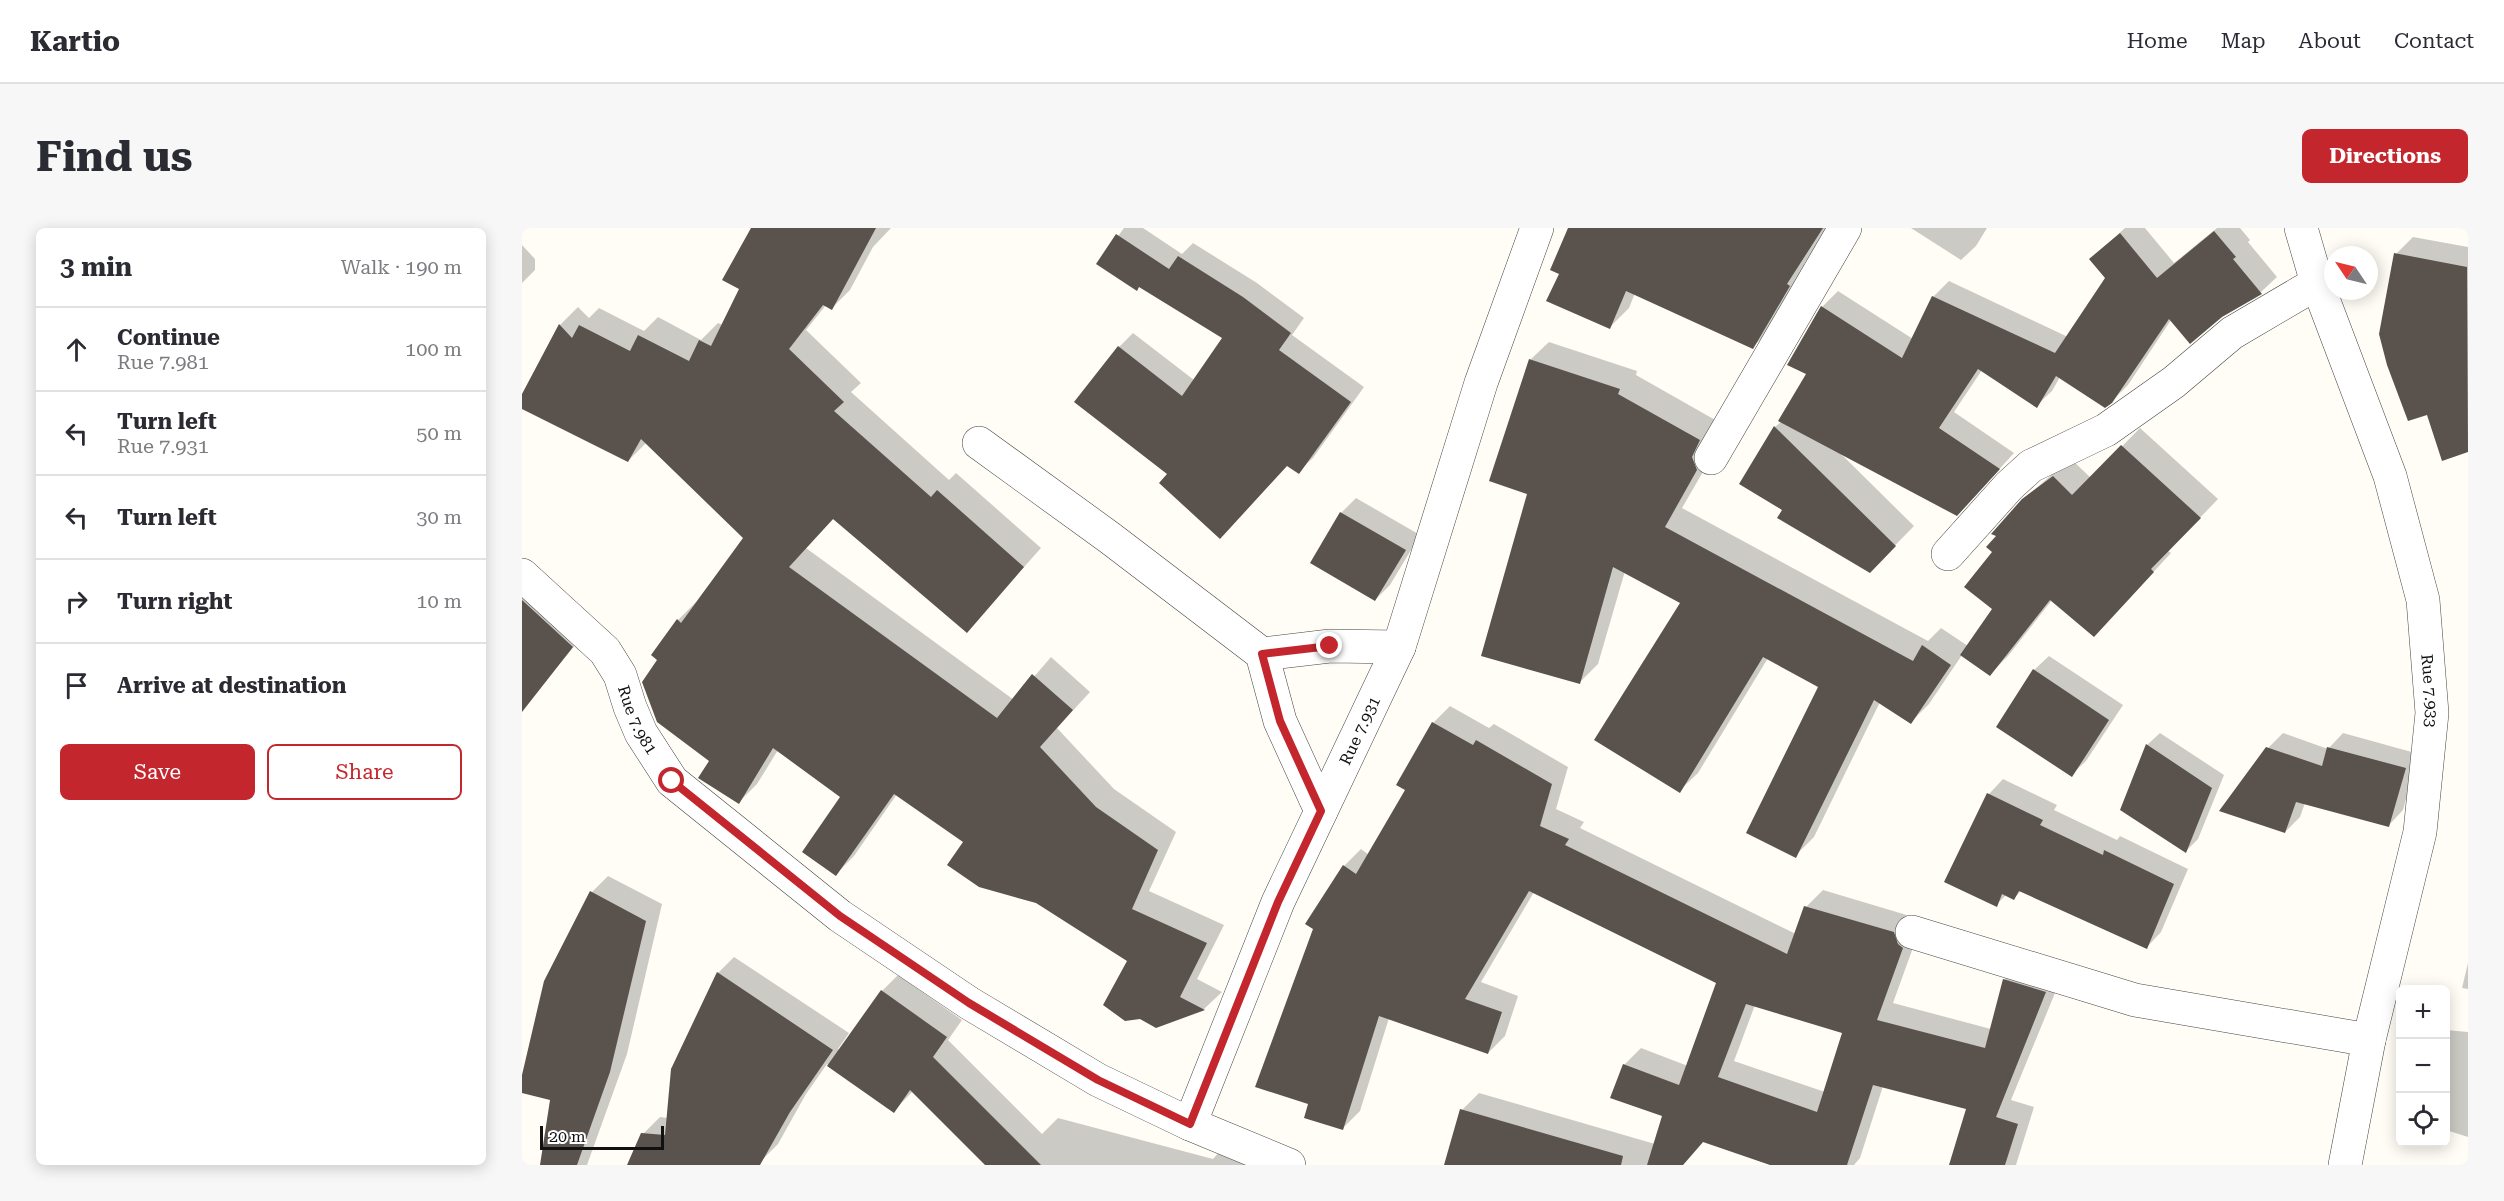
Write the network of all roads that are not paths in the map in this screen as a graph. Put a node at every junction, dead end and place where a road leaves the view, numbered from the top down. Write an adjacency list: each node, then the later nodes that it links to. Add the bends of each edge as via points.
1 (1537, 228): 9 (street, Rue 7.931, via 1481,383)
2 (1845, 228): 6 (street)
3 (2301, 228): 4 (street, Rue 7.933)
4 (2317, 283): 7 (street, via 2232,333 2174,382 2106,430 2031,466); 13 (street, Rue 7.933, via 2390,476 2423,600 2432,713 2420,832)
5 (979, 443): 10 (street)
6 (1711, 458)
7 (1948, 554)
8 (522, 575): 14 (street, Rue 7.981, via 605,651 620,675 641,733 680,788 840,916 969,1003 1098,1080)
9 (1399, 647): 10 (street, via 1338,646); 11 (street, Rue 7.931)
10 (1262, 654): 11 (street, via 1280,721)
11 (1321, 811): 14 (street, Rue 7.931, via 1278,902)
12 (1912, 932): 13 (street, via 2134,1000)
13 (2369, 1040): 16 (street, Rue 7.933)
14 (1190, 1124): 15 (street)
15 (1289, 1165)
16 (2345, 1165)

